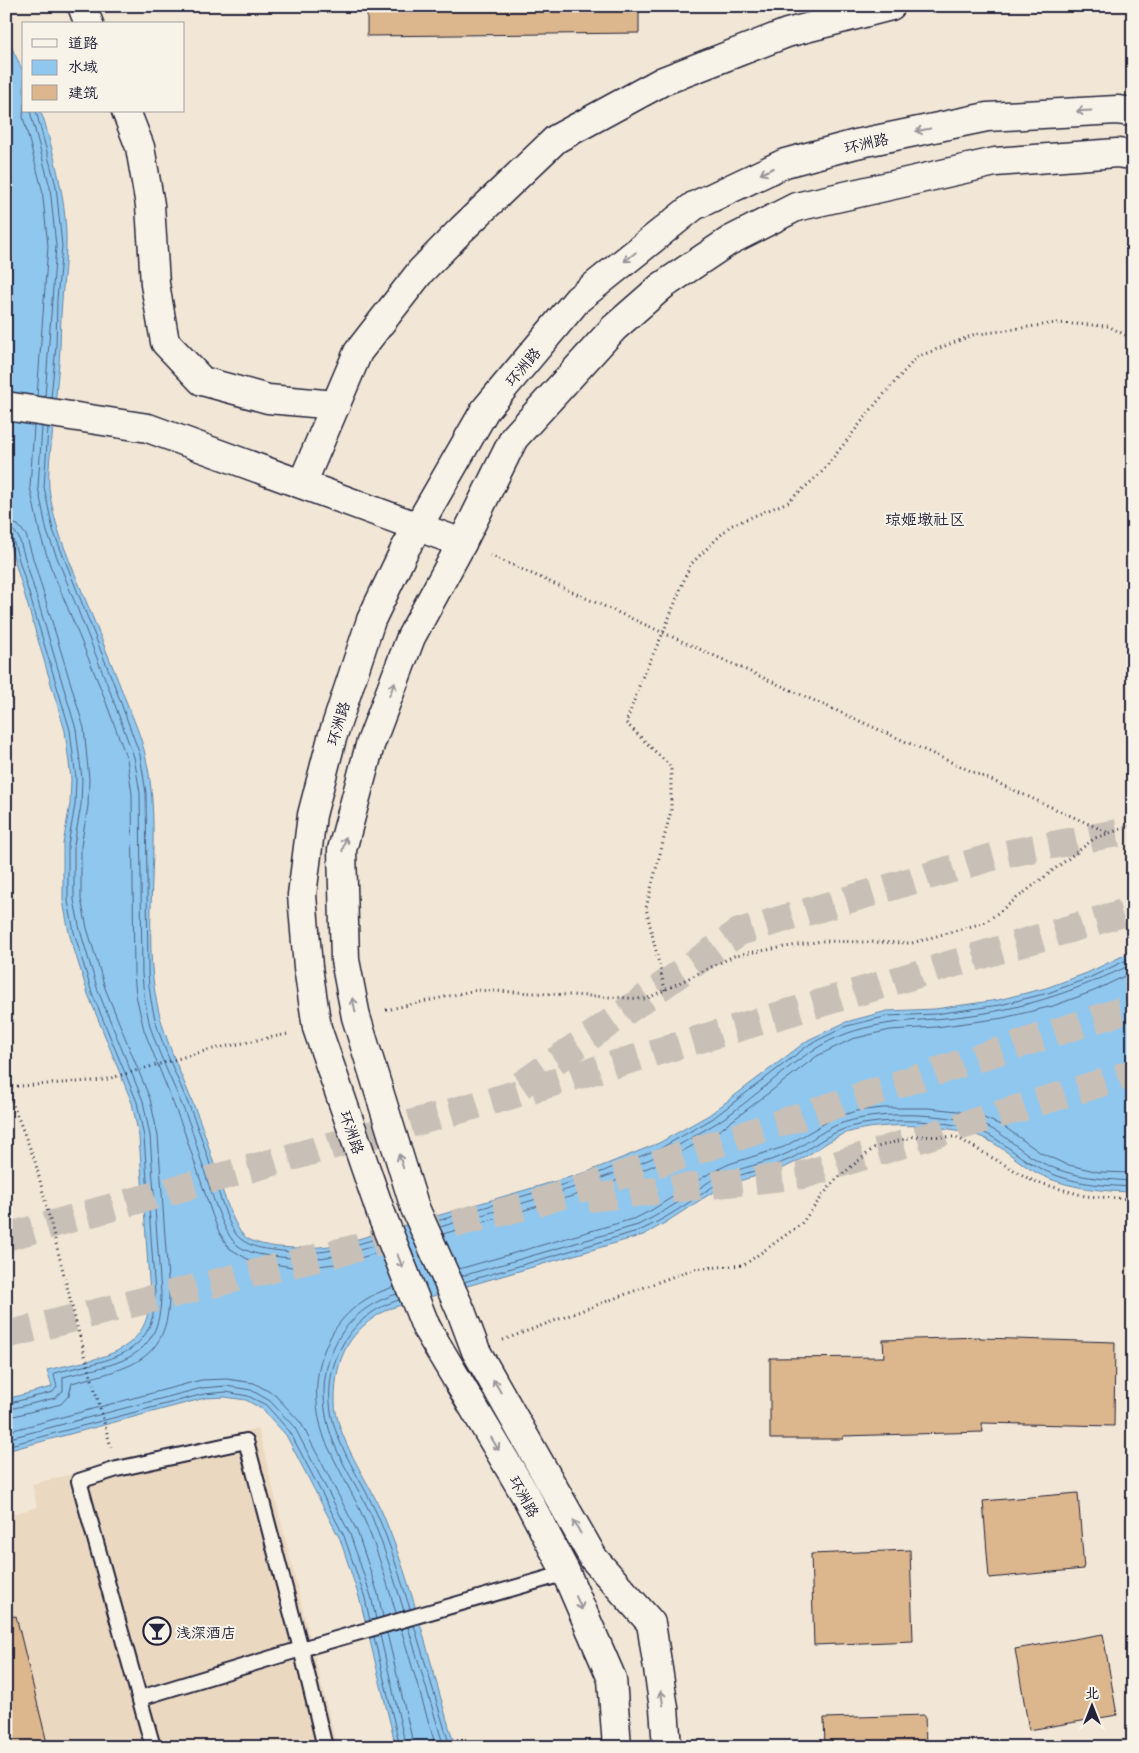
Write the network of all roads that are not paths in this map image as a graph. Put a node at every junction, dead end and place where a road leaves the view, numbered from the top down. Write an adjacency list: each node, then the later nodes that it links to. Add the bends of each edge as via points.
1 (82, 6): 3 (street)
2 (891, 6): 7 (street, via 787,33 663,81 556,139 421,271 358,352)
3 (88, 22)
4 (126, 112): 7 (street, via 140,148 150,205 155,284 165,342 202,381 268,399)
5 (1133, 112): 10 (street, 环洲路, one-way to 10, via 1117,110 987,117 865,142 785,163 694,206 578,299 485,410)
6 (1133, 155): 11 (street, 环洲路, via 1117,153 986,164 796,207 729,240 662,286 614,328 514,438)
7 (336, 405): 9 (street)
8 (6, 406): 9 (street, via 148,428)
9 (302, 484): 10 (street)
10 (418, 527): 11 (street); 13 (street, 环洲路, one-way to 13, bridge, via 371,620 332,738 312,816 302,896 308,967 317,1028 382,1216 426,1326 526,1496)
11 (462, 543): 12 (street, 环洲路, one-way to 11, bridge, via 476,1351 415,1208 356,1017 345,960 342,850 370,745 411,637)
12 (594, 1559): 13 (street); 19 (street, 环洲路, one-way to 12, via 651,1624)
13 (566, 1573): 14 (lane); 18 (street, 环洲路, one-way to 18, via 612,1679)
14 (301, 1650): 15 (lane); 15 (lane, via 246,1441 117,1469 79,1481); 17 (lane)
15 (140, 1698): 16 (lane)
16 (153, 1747)
17 (325, 1747)
18 (617, 1747)
19 (667, 1747)

